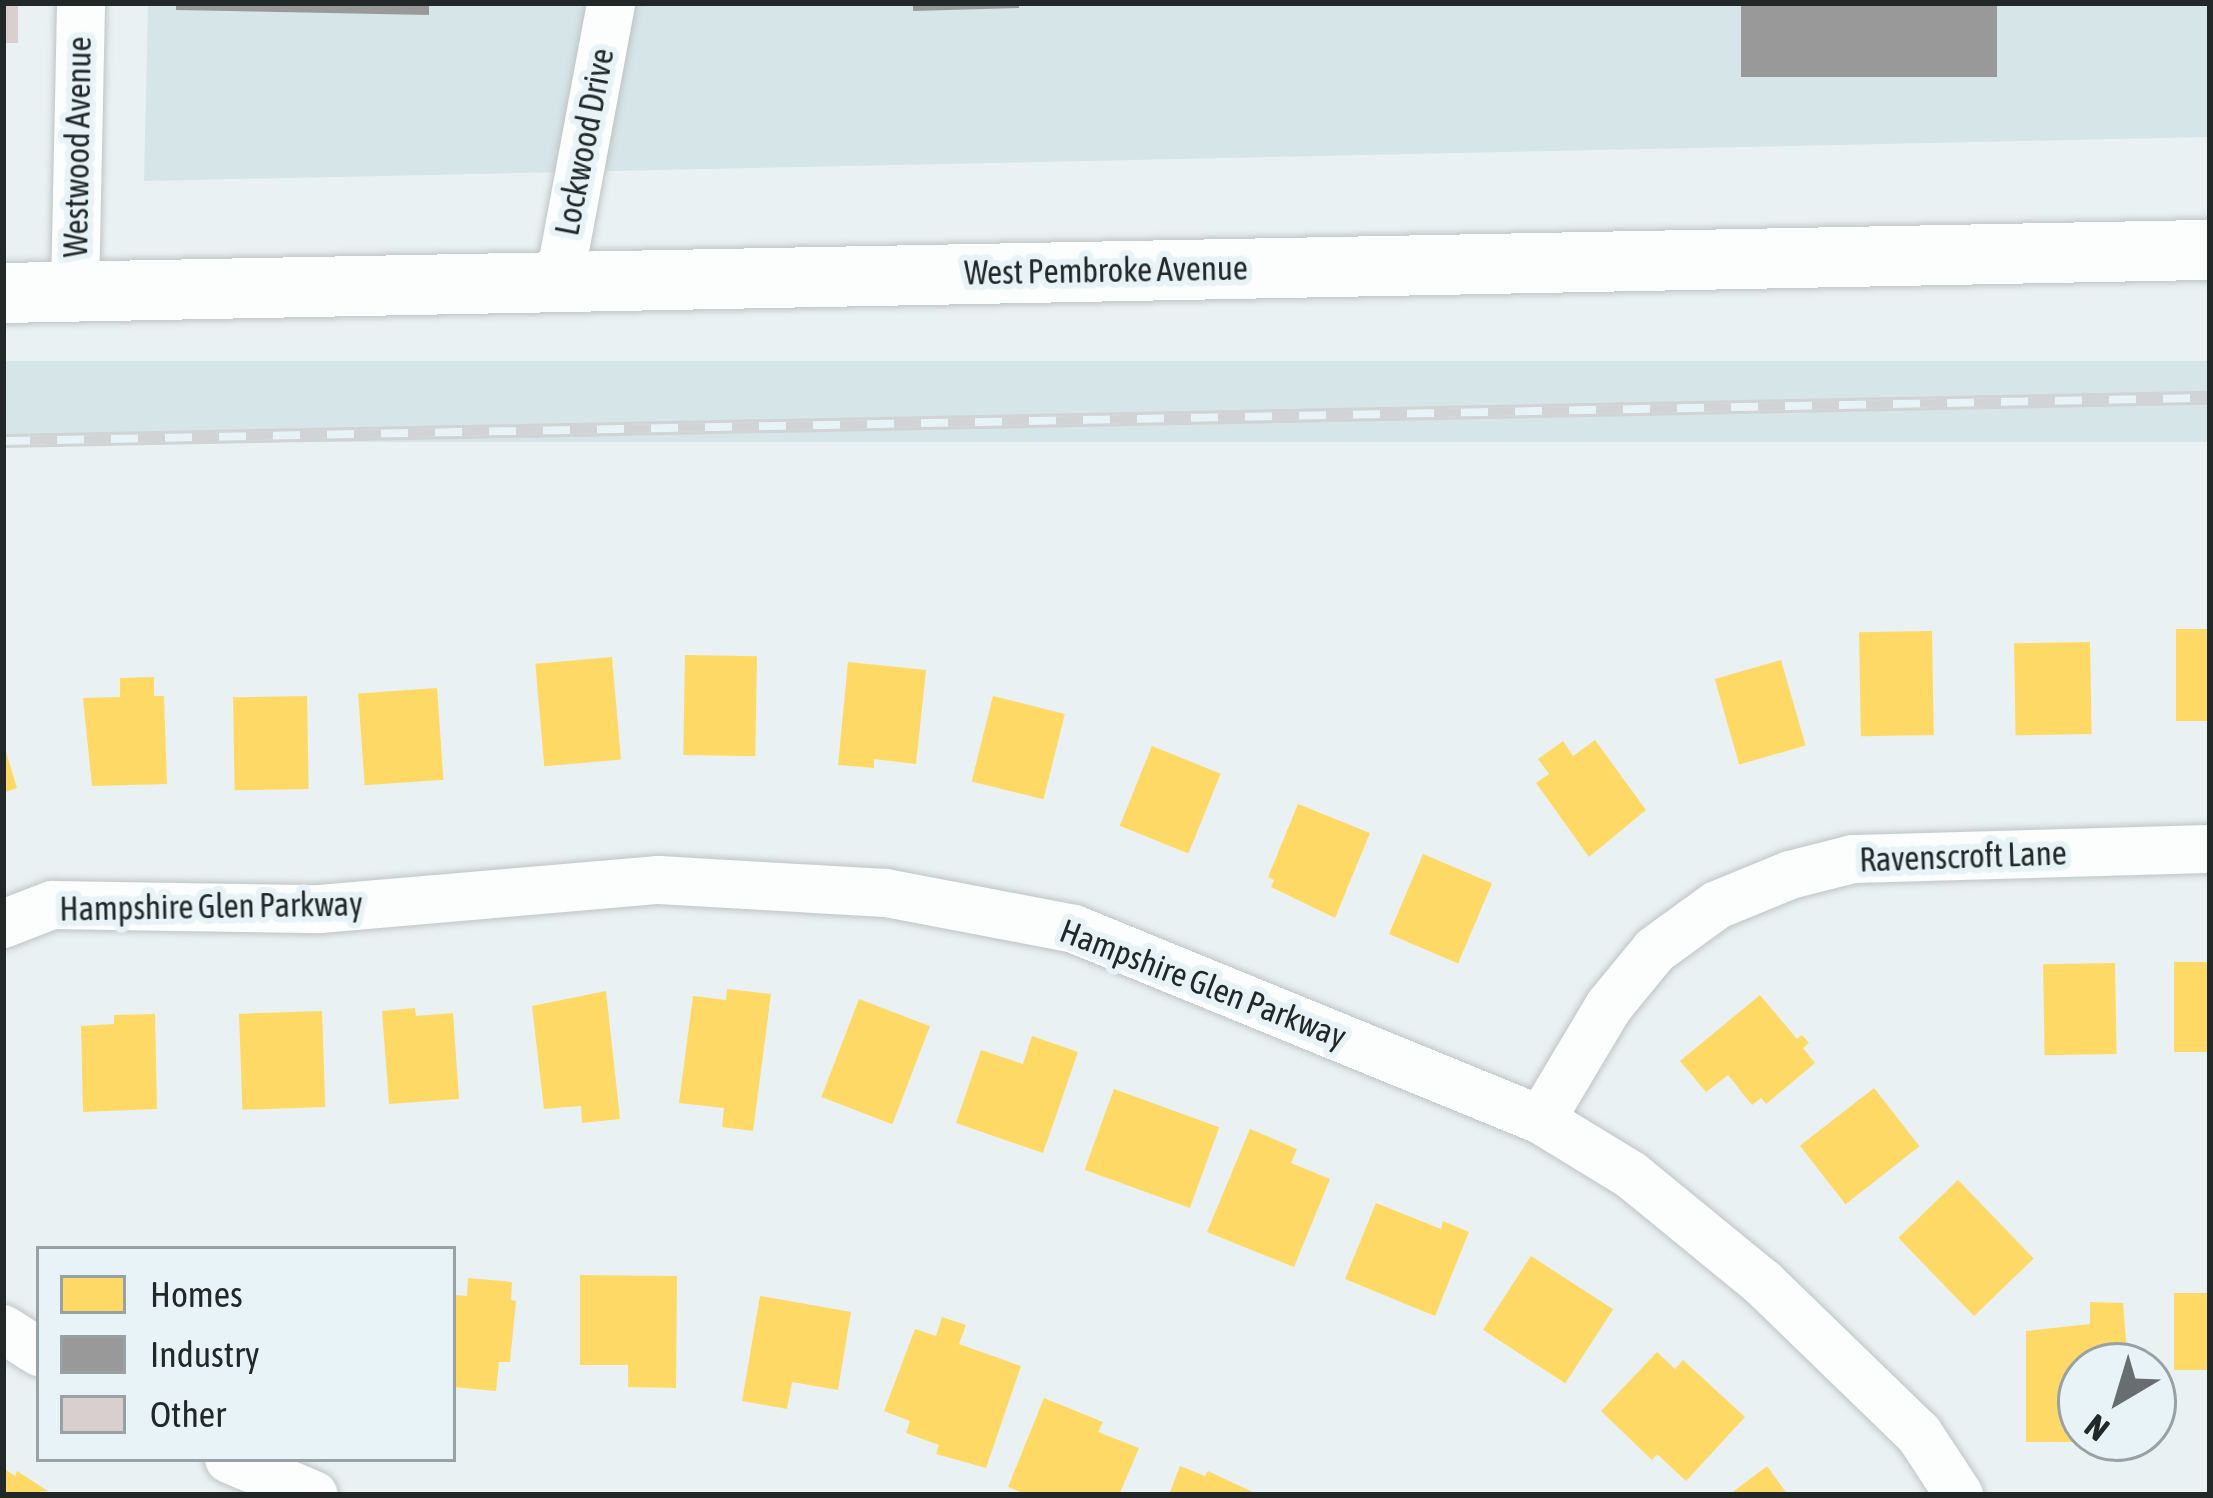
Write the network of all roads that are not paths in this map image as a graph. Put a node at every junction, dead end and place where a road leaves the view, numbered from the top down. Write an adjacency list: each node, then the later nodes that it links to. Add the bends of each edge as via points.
1 (81, 3): 5 (street, Westwood Avenue)
2 (611, 3): 4 (street, Lockwood Drive)
3 (2210, 250): 4 (main road, West Pembroke Avenue)
4 (559, 282): 5 (main road, West Pembroke Avenue)
5 (75, 292): 6 (main road, West Pembroke Avenue)
6 (3, 293)
7 (2210, 849): 9 (street, Ravenscroft Lane, via 1853,859 1735,898 1655,950 1610,1006)
8 (3, 924): 9 (street, Hampshire Glen Parkway, via 52,905 320,909 659,880 886,893 1074,929)
9 (1541, 1120): 14 (street, Hampshire Glen Parkway, via 1630,1175 1763,1282 1919,1434)
10 (3, 1329): 11 (street)
11 (36, 1350)
12 (236, 1462): 13 (street)
13 (314, 1495)
14 (1959, 1495)

